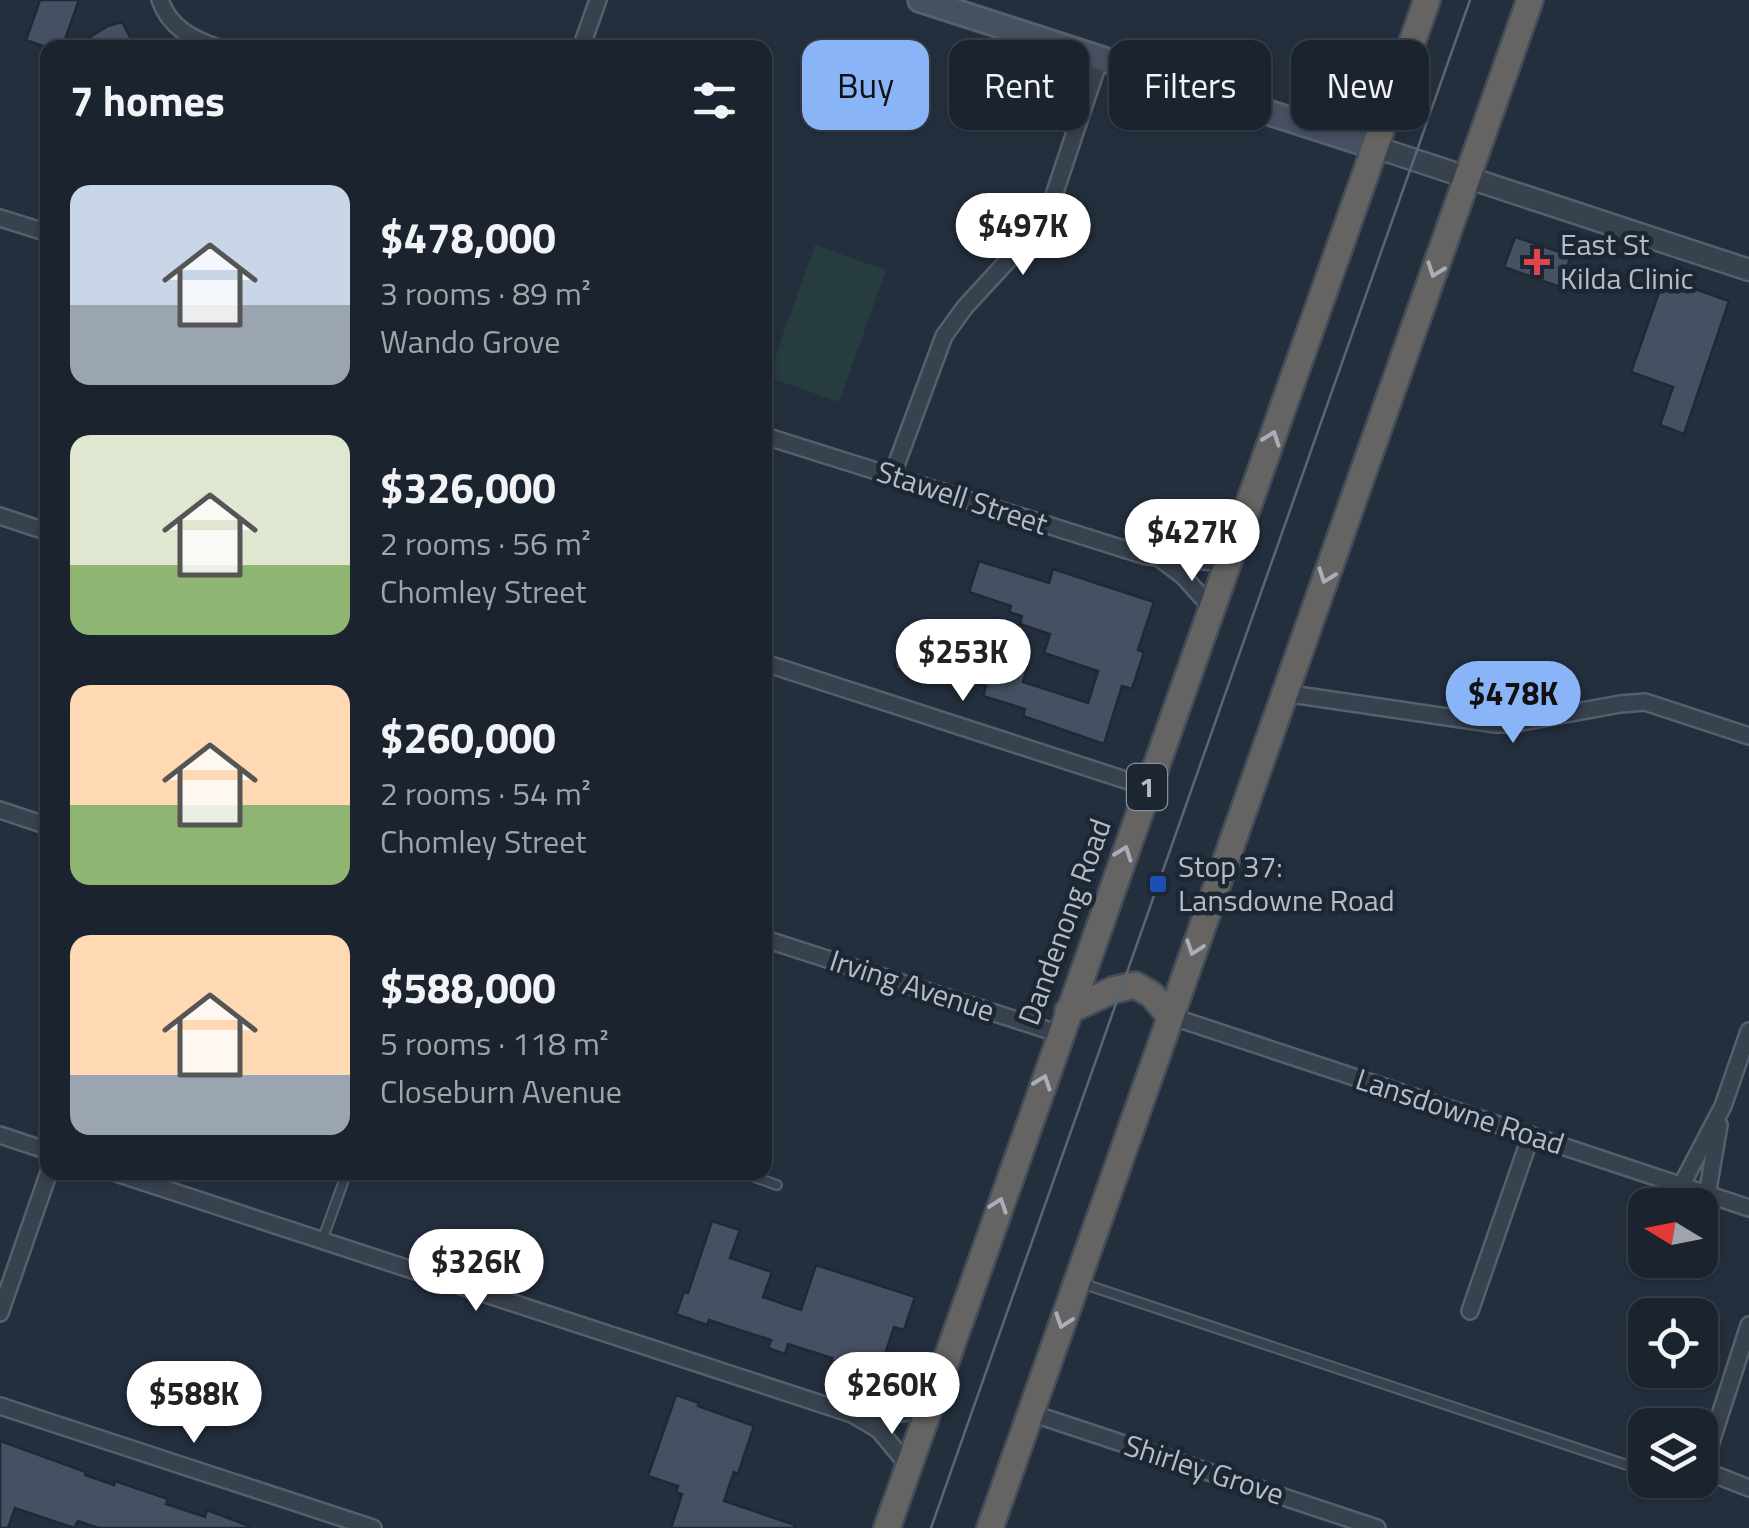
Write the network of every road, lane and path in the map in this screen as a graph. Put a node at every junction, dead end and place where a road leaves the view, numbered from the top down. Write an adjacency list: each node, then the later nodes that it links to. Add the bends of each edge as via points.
1 (160, 0): 6 (street, via 180,31)
2 (598, 0): 7 (street)
3 (920, 0): 8 (main road)
4 (1427, 0): 9 (highway, Dandenong Road / 1)
5 (1530, 0): 10 (highway)
6 (200, 40)
7 (585, 40)
8 (1100, 58): 9 (main road); 15 (street, via 1045,215 944,336)
9 (1375, 148): 10 (street); 19 (highway, Dandenong Road / 1, one-way to 9)
10 (1468, 178): 13 (street); 22 (highway, one-way to 22)
11 (0, 218): 12 (street)
12 (40, 230)
13 (1749, 270)
14 (772, 438): 15 (street, Stawell Street)
15 (892, 476): 18 (street, Stawell Street)
16 (0, 516): 17 (street)
17 (40, 529)
18 (1160, 558): 19 (street, Stawell Street); 20 (street, Stawell Street)
19 (1227, 563): 20 (highway, Dandenong Road / 1)
20 (1211, 606): 24 (highway, Dandenong Road / 1)
21 (772, 665): 24 (street)
22 (1284, 693): 23 (street, via 1495,724 1645,702); 28 (highway, one-way to 28)
23 (1749, 736)
24 (1148, 787): 29 (highway, Dandenong Road / 1, one-way to 24)
25 (0, 810): 26 (street)
26 (40, 823)
27 (772, 941): 29 (street, Irving Avenue)
28 (1170, 1016): 29 (highway, via 1135,985 1113,990); 33 (street, Lansdowne Road); 46 (highway)
29 (1064, 1022): 51 (highway, Dandenong Road / 1, one-way to 29)
30 (1749, 1031): 31 (street)
31 (1723, 1106): 40 (street); 42 (street)
32 (0, 1135): 34 (street)
33 (1531, 1135): 40 (street, Lansdowne Road); 47 (street)
34 (40, 1148)
35 (46, 1180): 48 (street)
36 (137, 1180): 45 (street)
37 (344, 1180): 45 (lane)
38 (765, 1180): 39 (lane)
39 (777, 1184)
40 (1682, 1186): 41 (street, Lansdowne Road)
41 (1688, 1188)
42 (1708, 1188)
43 (1718, 1198): 44 (street, Lansdowne Road)
44 (1749, 1208)
45 (322, 1241): 53 (street)
46 (1076, 1282): 52 (highway, one-way to 52); 56 (lane)
47 (1470, 1311)
48 (0, 1313)
49 (1749, 1326): 54 (street)
50 (0, 1406): 59 (street)
51 (928, 1410): 53 (street); 55 (highway, Dandenong Road / 1)
52 (1030, 1413): 61 (highway); 62 (street, Shirley Grove)
53 (852, 1414): 55 (street, via 878,1430)
54 (1718, 1418)
55 (908, 1465): 60 (highway, Dandenong Road / 1)
56 (1628, 1465)
57 (1718, 1477): 58 (street)
58 (1749, 1488)
59 (373, 1528)
60 (886, 1528)
61 (990, 1528)
62 (1376, 1528)

